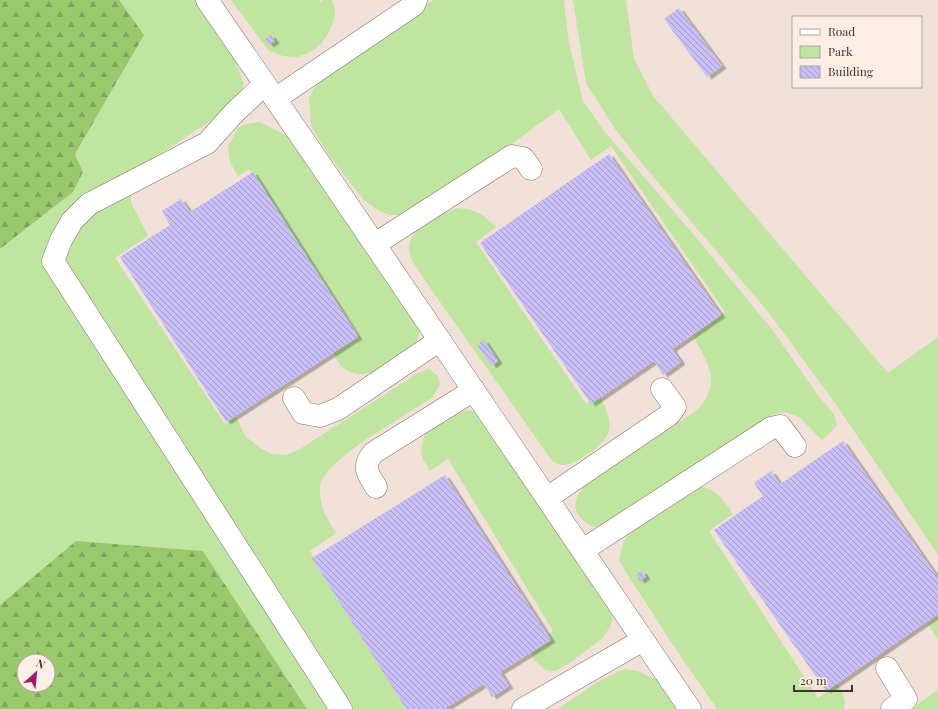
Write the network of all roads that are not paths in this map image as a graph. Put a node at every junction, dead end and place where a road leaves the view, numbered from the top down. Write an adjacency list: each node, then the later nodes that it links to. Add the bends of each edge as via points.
1 (207, 0): 3 (lane)
2 (416, 0): 3 (lane, via 414,5)
3 (270, 92): 5 (lane); 16 (lane, via 234,113 207,143 89,204 72,221 53,261)
4 (531, 169): 5 (lane, via 522,158 512,156)
5 (375, 244): 6 (lane)
6 (440, 340): 8 (lane); 9 (lane, via 338,409 320,416 303,413)
7 (662, 389): 12 (lane, via 675,407 669,415)
8 (474, 390): 11 (lane, via 373,453 367,461 366,468); 12 (lane)
9 (294, 398)
10 (795, 446): 13 (lane, via 780,426 771,428)
11 (376, 487)
12 (548, 498): 13 (lane)
13 (583, 550): 14 (lane)
14 (643, 640): 17 (lane); 18 (lane)
15 (887, 668): 19 (lane, via 906,699)
16 (341, 709)
17 (523, 709)
18 (690, 709)
19 (892, 709)

